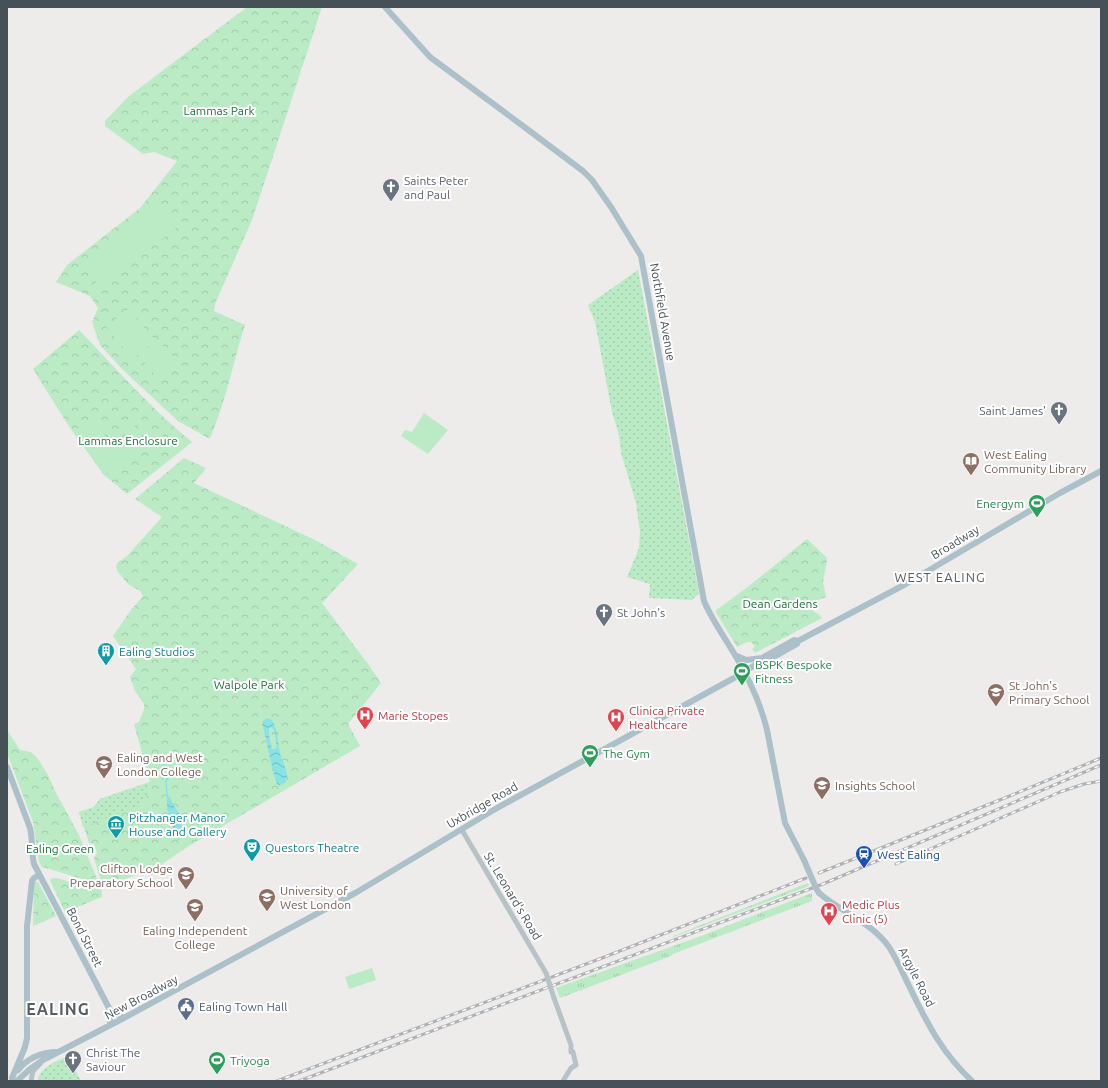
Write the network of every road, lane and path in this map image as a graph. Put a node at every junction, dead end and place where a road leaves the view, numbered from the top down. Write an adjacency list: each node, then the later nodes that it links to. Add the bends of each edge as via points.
1 (385, 7): 3 (main road, Northfield Avenue, via 430,57 588,176 611,207 641,256 704,601)
2 (1101, 471): 4 (main road, Broadway, via 904,585 798,641 765,662)
3 (735, 656): 4 (main road, via 746,660); 5 (main road, Northfield Avenue)
4 (761, 660): 5 (main road, Broadway)
5 (744, 672): 7 (main road, Uxbridge Road, via 556,775); 9 (main road, Northfield Avenue, bridge, via 765,724 785,823)
6 (7, 767): 8 (main road, Bond Street, via 28,820 32,834 32,856)
7 (462, 830): 10 (main road, Uxbridge Road, via 357,892); 21 (street, St. Leonard's Road, bridge, via 546,973 576,1065)
8 (39, 875): 11 (main road, Bond Street); 14 (main road, via 32,881 27,926)
9 (819, 893): 22 (main road, Argyle Road, via 866,925 888,946 948,1057)
10 (233, 960): 12 (main road, New Broadway)
11 (110, 1010): 12 (main road); 13 (main road, Bond Street)
12 (124, 1018): 13 (main road, New Broadway)
13 (110, 1026): 15 (main road, New Broadway)
14 (26, 1043): 16 (main road); 19 (main road)
15 (56, 1053): 16 (main road, New Broadway, via 46,1052); 17 (main road, New Broadway); 20 (street, via 33,1071)
16 (30, 1059): 17 (main road); 19 (main road, via 22,1065)
17 (43, 1060): 18 (main road, New Broadway)
18 (23, 1075): 19 (main road, New Broadway); 20 (street)
19 (13, 1080)
20 (31, 1081)
21 (563, 1081)
22 (972, 1081)

